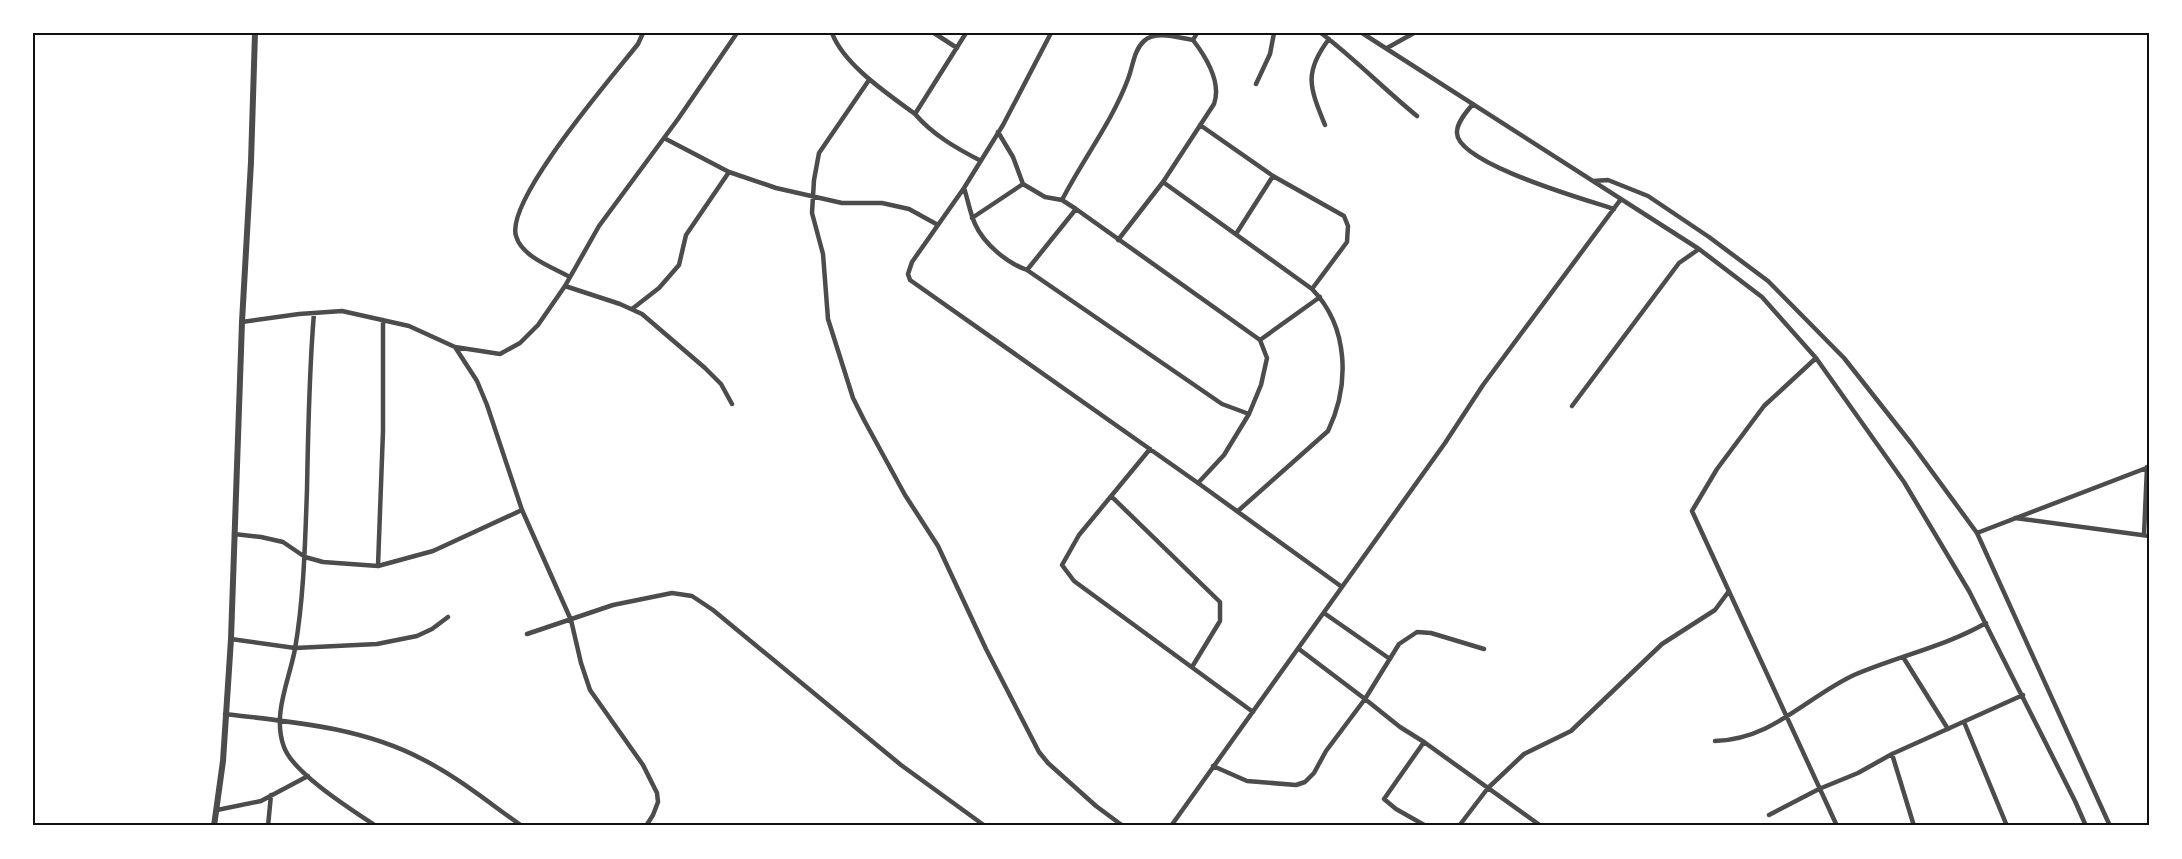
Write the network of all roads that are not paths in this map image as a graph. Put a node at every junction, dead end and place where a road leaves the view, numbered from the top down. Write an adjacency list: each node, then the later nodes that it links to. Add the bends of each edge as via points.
1 (255, 33): 51 (street)
2 (643, 33): 44 (street, via 550,155 515,220 520,245)
3 (737, 33): 25 (street)
4 (832, 33): 17 (street, via 836,44)
5 (934, 33): 15 (street)
6 (966, 33): 15 (street)
7 (1050, 33): 24 (street)
8 (1197, 33): 14 (street)
9 (1274, 33): 18 (street, via 1270,54)
10 (1321, 33): 13 (street)
11 (1362, 33): 16 (street)
12 (1414, 33): 16 (street)
13 (1329, 39): 21 (street); 23 (street, via 1317,55 1311,77 1311,92)
14 (1193, 40): 22 (street, via 1208,60 1217,94); 34 (street, via 1155,35 1145,39 1123,92)
15 (957, 48): 20 (street)
16 (1387, 48): 19 (street)
17 (869, 80): 20 (street); 33 (street, via 819,153)
18 (1256, 84)
19 (1473, 104): 29 (street); 37 (street, via 1457,132 1460,144 1471,153 1494,166)
20 (915, 114): 26 (street, via 949,144)
21 (1417, 116)
22 (1200, 125): 28 (street); 30 (street)
23 (1324, 125)
24 (998, 132): 26 (street); 31 (street)
25 (664, 138): 27 (street); 44 (street, via 599,226)
26 (981, 160): 32 (street)
27 (729, 172): 33 (street); 48 (street, via 686,235 679,265)
28 (1273, 176): 40 (street); 46 (street, via 1344,216 1348,226 1347,242)
29 (1592, 181): 35 (street); 65 (street, via 1608,180 1648,196 1768,280 1844,358)
30 (1163, 182): 40 (street); 41 (street)
31 (1023, 184): 34 (street, via 1045,197); 38 (street)
32 (964, 188): 38 (street); 39 (street)
33 (812, 196): 39 (street, via 909,209); 108 (street, via 823,254 828,319 853,398 905,495 938,546 1039,752)
34 (1062, 200): 36 (street)
35 (1621, 200): 37 (street); 42 (street)
36 (1076, 209): 41 (street); 43 (street)
37 (1614, 209): 70 (street)
38 (972, 218): 43 (street, via 982,237 1016,266)
39 (938, 225): 58 (street, via 912,262 910,280)
40 (1236, 234): 46 (street)
41 (1118, 240): 52 (street)
42 (1699, 249): 54 (street, via 1762,297); 56 (street, via 1679,263)
43 (1027, 270): 57 (street, via 1222,404)
44 (570, 277): 45 (street)
45 (565, 286): 48 (street); 53 (street, via 520,343 500,354)
46 (1312, 289): 47 (street)
47 (1320, 297): 52 (street); 63 (street, via 1335,322 1343,360 1335,416 1328,431)
48 (633, 309): 55 (street, via 722,384)
49 (314, 313): 50 (street, via 342,311); 51 (street); 68 (street)
50 (383, 320): 53 (street, via 410,326); 69 (street)
51 (242, 322): 66 (street)
52 (1260, 340): 57 (street, via 1267,358)
53 (455, 347): 62 (street, via 487,405)
54 (1816, 358): 71 (street, via 1764,406 1717,469 1692,511); 75 (street, via 1904,482)
55 (732, 404)
56 (1572, 406)
57 (1250, 414): 60 (street, via 1224,455)
58 (1150, 449): 60 (street); 61 (street)
59 (2148, 467): 64 (street); 67 (street)
60 (1198, 483): 63 (street)
61 (1112, 497): 83 (street, via 1220,602 1220,621); 83 (street, via 1079,535 1062,565 1074,581)
62 (522, 510): 69 (street, via 433,551); 74 (street)
63 (1238, 511): 70 (street)
64 (2015, 518): 65 (street); 67 (street)
65 (1977, 533): 117 (street)
66 (234, 534): 68 (street, via 283,542); 77 (street)
67 (2147, 535)
68 (305, 557): 69 (street); 78 (street)
69 (378, 566)
70 (1342, 587): 72 (street)
71 (1729, 591): 88 (street); 97 (street, via 1715,610 1662,644 1571,731 1524,754)
72 (1324, 613): 79 (street); 82 (street)
73 (448, 617): 78 (street, via 417,636 393,641)
74 (571, 620): 76 (street); 106 (street, via 590,690 643,765 657,793 658,802); 107 (street, via 672,593 692,596 713,609 901,765)
75 (1986, 623): 81 (street, via 1946,643); 84 (street)
76 (527, 634)
77 (231, 639): 78 (street); 87 (street)
78 (295, 648): 89 (street)
79 (1299, 649): 85 (street); 86 (street)
80 (1484, 649): 82 (street, via 1417,632 1399,645)
81 (1903, 657): 88 (street, via 1822,692); 91 (street)
82 (1390, 659): 85 (street)
83 (1192, 667): 86 (street)
84 (2022, 694): 90 (street); 116 (street)
85 (1365, 699): 93 (street); 95 (street, via 1305,782 1296,785 1247,781)
86 (1253, 712): 95 (street)
87 (225, 714): 89 (street); 100 (street)
88 (1787, 717): 92 (street, via 1750,736); 98 (street)
89 (279, 720): 96 (street, via 288,757); 105 (street, via 341,730 397,747 455,778)
90 (1964, 722): 91 (street); 115 (street)
91 (1948, 729): 94 (street)
92 (1716, 741)
93 (1424, 742): 97 (street); 110 (street, via 1384,799)
94 (1892, 754): 98 (street); 114 (street)
95 (1212, 766): 109 (street)
96 (308, 776): 99 (street); 104 (street)
97 (1488, 788): 111 (street); 112 (street)
98 (1818, 789): 101 (street); 113 (street)
99 (272, 795): 100 (street); 103 (street)
100 (217, 810): 102 (street)
101 (1769, 815)
102 (214, 826)
103 (268, 826)
104 (376, 826)
105 (522, 826)
106 (646, 826)
107 (984, 826)
108 (1123, 826)
109 (1171, 826)
110 (1426, 826)
111 (1459, 826)
112 (1540, 826)
113 (1837, 826)
114 (1914, 826)
115 (2007, 826)
116 (2086, 826)
117 (2110, 826)

